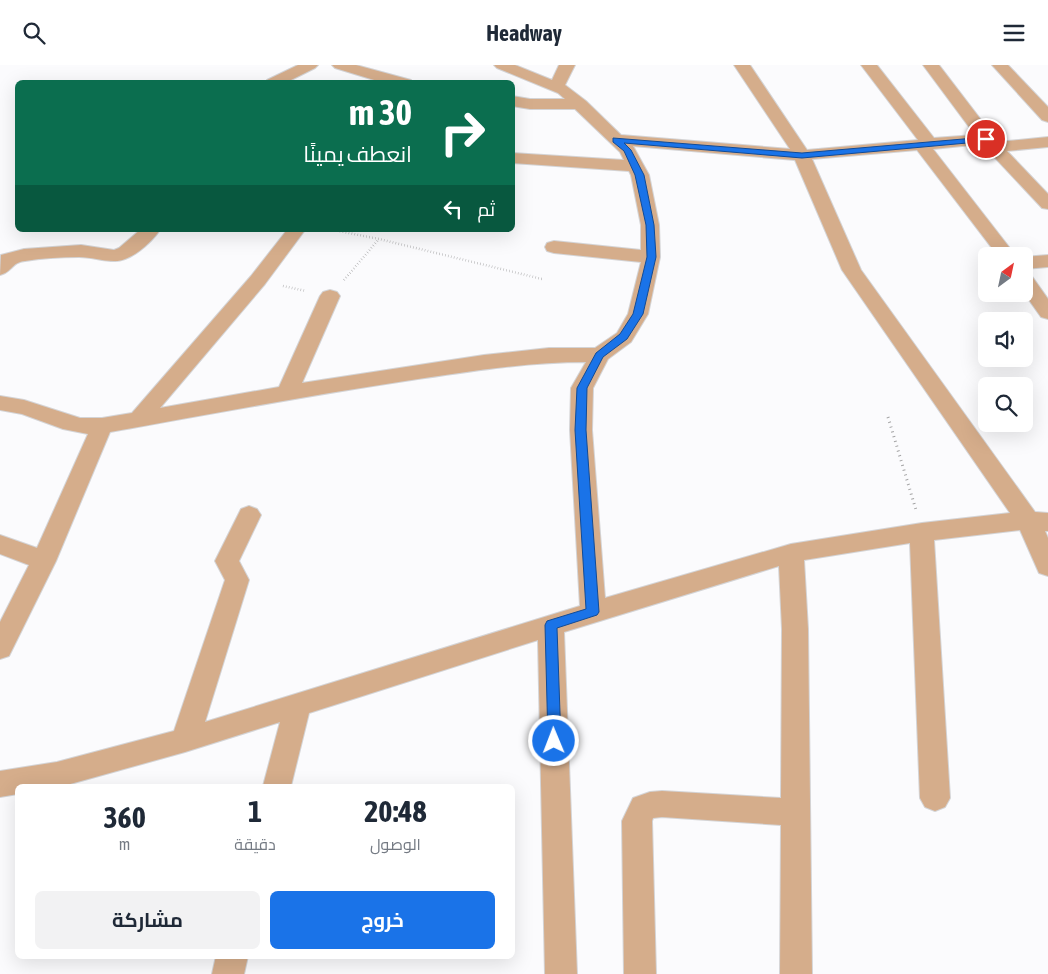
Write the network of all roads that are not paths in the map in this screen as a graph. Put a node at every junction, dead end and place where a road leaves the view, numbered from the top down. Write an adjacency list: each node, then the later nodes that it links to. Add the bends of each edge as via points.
1 (310, 65): 9 (street)
2 (340, 65): 10 (street)
3 (502, 65): 11 (street)
4 (567, 65): 11 (street)
5 (742, 65): 19 (street)
6 (869, 65): 18 (street)
7 (931, 65): 17 (street)
8 (1000, 65): 14 (street)
9 (278, 80)
10 (393, 80)
11 (557, 86): 13 (street)
12 (515, 102): 13 (street)
13 (580, 104): 15 (street)
14 (1048, 117)
15 (616, 140): 19 (street); 21 (street, via 627,150)
16 (1048, 142): 17 (street)
17 (989, 143): 18 (street); 22 (street)
18 (926, 145): 19 (street); 26 (street)
19 (802, 155): 40 (street, via 852,270)
20 (515, 158): 21 (street)
21 (635, 166): 27 (street, via 645,197 652,240)
22 (1048, 203)
23 (149, 232): 30 (street, via 116,256 81,251 24,255 8,259)
24 (294, 232): 37 (street, via 258,280)
25 (554, 247): 27 (street)
26 (1001, 247)
27 (651, 257): 34 (street, via 638,314 624,337)
28 (1048, 261): 29 (street)
29 (1033, 262)
30 (0, 269)
31 (1033, 292): 33 (street)
32 (330, 296): 35 (street)
33 (1048, 313)
34 (600, 355): 35 (street, via 520,357); 46 (street, via 582,388 580,430)
35 (287, 394): 37 (street)
36 (0, 403): 38 (street, via 27,408 83,428)
37 (138, 420): 38 (street)
38 (102, 426): 44 (street)
39 (249, 515): 50 (street, via 227,561 237,580)
40 (1038, 521): 41 (street); 45 (street)
41 (922, 532): 43 (street); 53 (street)
42 (0, 544): 44 (street)
43 (791, 553): 46 (street); 54 (street, via 795,629)
44 (44, 561): 48 (street)
45 (1048, 566)
46 (593, 612): 47 (street)
47 (551, 625): 49 (street); 57 (street)
48 (0, 648)
49 (298, 704): 50 (street); 52 (street)
50 (185, 740): 51 (street, via 57,775)
51 (0, 784)
52 (278, 784)
53 (935, 799)
54 (796, 811): 58 (street, via 662,804 643,808 637,821); 59 (street)
55 (231, 959): 56 (street)
56 (228, 974)
57 (561, 974)
58 (640, 974)
59 (796, 974)

